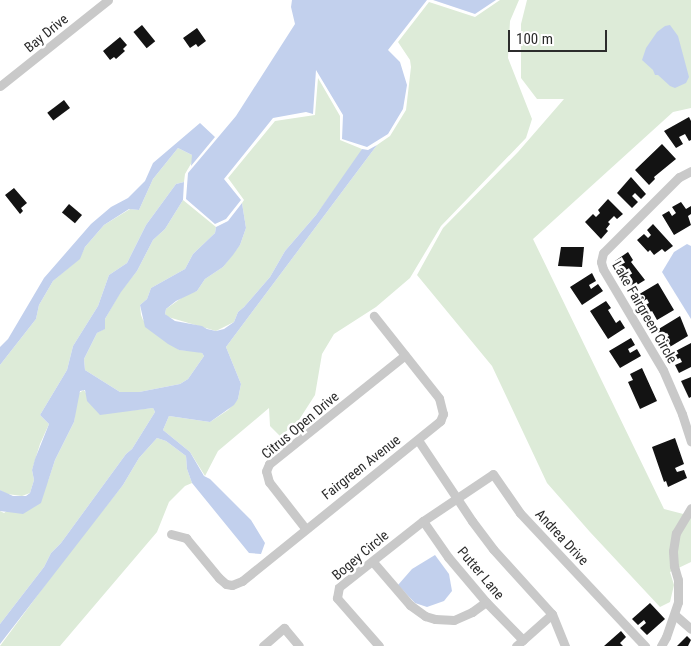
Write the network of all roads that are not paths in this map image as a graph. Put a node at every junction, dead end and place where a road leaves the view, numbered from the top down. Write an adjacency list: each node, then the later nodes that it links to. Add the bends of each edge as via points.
1 (108, 0): 2 (street, Bay Drive)
2 (0, 86)
3 (691, 171): 7 (street, Lake Fairgreen Circle, via 679,177 603,253 601,262 663,370)
4 (374, 316): 5 (street)
5 (405, 355): 6 (street, via 442,405 440,421); 11 (street, Citrus Open Drive, via 269,464 266,471 268,482)
6 (418, 440): 8 (street, Fairgreen Avenue); 11 (street, Fairgreen Avenue)
7 (691, 442)
8 (458, 499): 10 (street, Bogey Circle); 15 (street, Fairgreen Avenue, via 492,549); 23 (street, Andrea Drive, via 494,474 520,513)
9 (691, 508): 16 (street, via 676,533 673,552 678,580)
10 (423, 521): 13 (street, Bogey Circle); 14 (street, Putter Lane)
11 (305, 528): 12 (street, Fairgreen Avenue, via 242,581 232,584 226,584 219,578 186,538)
12 (171, 534)
13 (373, 562): 14 (street, via 410,605 425,616 454,620); 21 (street, Bogey Circle, via 339,587 337,598)
14 (486, 602): 18 (street, Putter Lane)
15 (552, 614): 18 (street); 22 (street, Fairgreen Avenue)
16 (675, 615): 17 (street); 24 (street)
17 (691, 629)
18 (519, 643)
19 (263, 646): 20 (street, via 284,628)
20 (299, 646)
21 (379, 646)
22 (565, 646)
23 (645, 646)
24 (661, 646)

